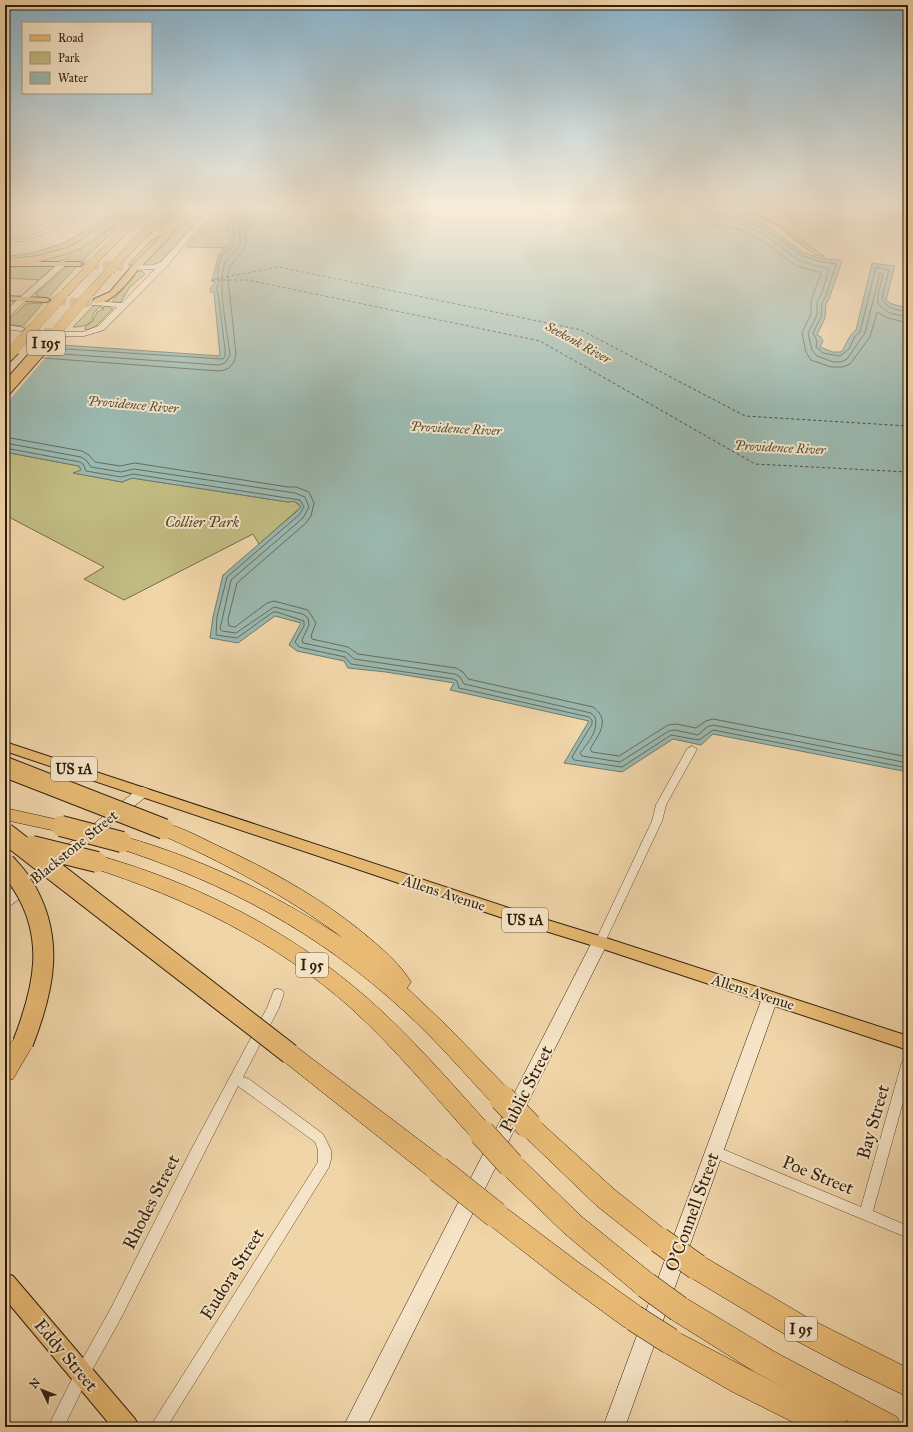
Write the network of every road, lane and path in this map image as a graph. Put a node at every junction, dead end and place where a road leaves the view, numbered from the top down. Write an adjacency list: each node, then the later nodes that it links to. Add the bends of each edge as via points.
1 (52, 275): 7 (street)
2 (79, 275): 15 (highway, I 195, bridge)
3 (108, 275): 9 (highway, I 195)
4 (125, 275): 9 (main road, via 113,294)
5 (153, 275): 10 (street)
6 (5, 298): 7 (main road)
7 (24, 299): 8 (main road); 11 (street)
8 (46, 300)
9 (93, 300): 10 (street); 16 (highway, I 195, bridge)
10 (124, 305): 14 (street, via 101,328 88,333)
11 (5, 316)
12 (5, 327): 13 (street)
13 (20, 329)
14 (68, 334)
15 (5, 358)
16 (5, 390)
17 (5, 746): 20 (main road, Allens Avenue / US 1A)
18 (692, 749): 26 (street, Public Street, via 661,805 658,821)
19 (5, 767): 29 (highway, bridge, via 164,829 260,874 348,932 397,979)
20 (143, 792): 25 (street, Blackstone Street); 26 (main road, Allens Avenue / US 1A, via 506,914)
21 (5, 814): 29 (highway, I 95, bridge, via 122,842 208,873 264,900 301,920 371,970)
22 (5, 833): 45 (highway, bridge, via 496,1215 634,1318 742,1381)
23 (5, 841): 46 (highway, I 95, bridge, via 97,862 151,880 203,901 258,929 309,962 376,1018 511,1165 573,1225 646,1285 679,1309 771,1366)
24 (5, 863): 32 (highway, bridge, via 20,879 32,899 45,947 41,992 31,1024)
25 (5, 902)
26 (600, 942): 28 (main road, Allens Avenue / US 1A); 43 (street, Public Street)
27 (278, 993): 33 (street, Rhodes Street, via 273,1008)
28 (770, 998): 30 (main road, Allens Avenue / US 1A); 34 (street, O'Connell Street)
29 (433, 1025): 39 (highway, I 95, bridge, via 530,1126 606,1198 659,1240 736,1292 790,1323)
30 (908, 1043)
31 (908, 1062): 35 (street, Bay Street)
32 (5, 1072)
33 (235, 1079): 38 (street, Rhodes Street, via 115,1315); 42 (street, Eudora Street, via 245,1083 319,1138 326,1156)
34 (714, 1152): 35 (street, Poe Street); 44 (street, O'Connell Street)
35 (866, 1214): 36 (street, Poe Street)
36 (908, 1232)
37 (5, 1283): 38 (main road, Eddy Street)
38 (82, 1374): 40 (street, Rhodes Street); 41 (main road, Eddy Street)
39 (908, 1383)
40 (56, 1427)
41 (127, 1427)
42 (158, 1427)
43 (354, 1427)
44 (614, 1427)
45 (834, 1427)
46 (887, 1427)

